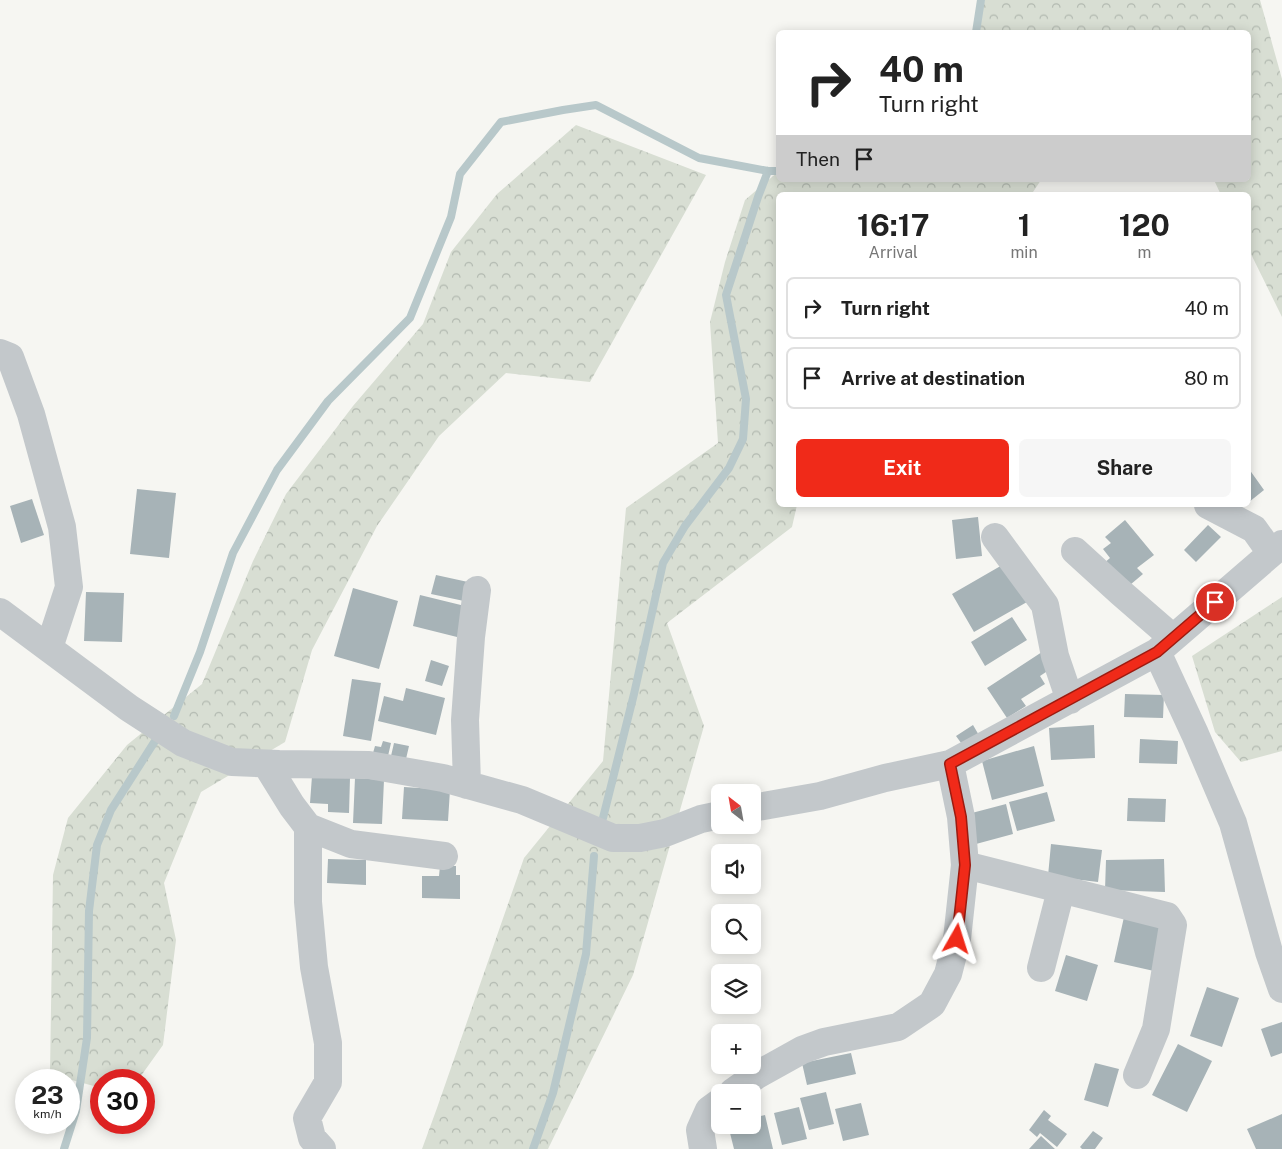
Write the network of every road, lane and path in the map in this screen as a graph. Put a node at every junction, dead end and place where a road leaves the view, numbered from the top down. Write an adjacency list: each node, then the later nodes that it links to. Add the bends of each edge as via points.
1 (0, 353): 9 (street, via 10,357 31,414 62,527 69,587)
2 (1212, 507): 4 (street, via 1254,529)
3 (995, 537): 10 (street, via 1045,604 1055,656)
4 (1277, 548): 8 (street)
5 (1075, 551): 8 (street, via 1120,592)
6 (477, 590): 13 (street, via 465,720)
7 (0, 612): 9 (street)
8 (1165, 645): 10 (street); 21 (street, via 1196,734 1233,823)
9 (49, 648): 11 (street, via 129,708 184,743 232,762)
10 (1070, 700): 12 (street)
11 (266, 764): 13 (street, via 369,765); 16 (street)
12 (950, 764): 14 (street, via 820,796); 18 (street, via 961,817)
13 (467, 785): 15 (street, via 522,800 613,838 640,838)
14 (761, 806)
15 (711, 817)
16 (308, 827): 17 (street, via 351,844); 25 (street, via 308,902 314,967 328,1043 328,1082 307,1118 312,1138)
17 (444, 856)
18 (965, 865): 19 (street); 23 (street, via 957,939 948,974 932,1004 898,1026 802,1050)
19 (1061, 890): 20 (street); 22 (street, via 1168,916 1173,925 1156,1028)
20 (1041, 968)
21 (1282, 989)
22 (1137, 1075)
23 (744, 1084)
24 (711, 1109): 26 (street, via 700,1130)
25 (322, 1149)
26 (703, 1149)

